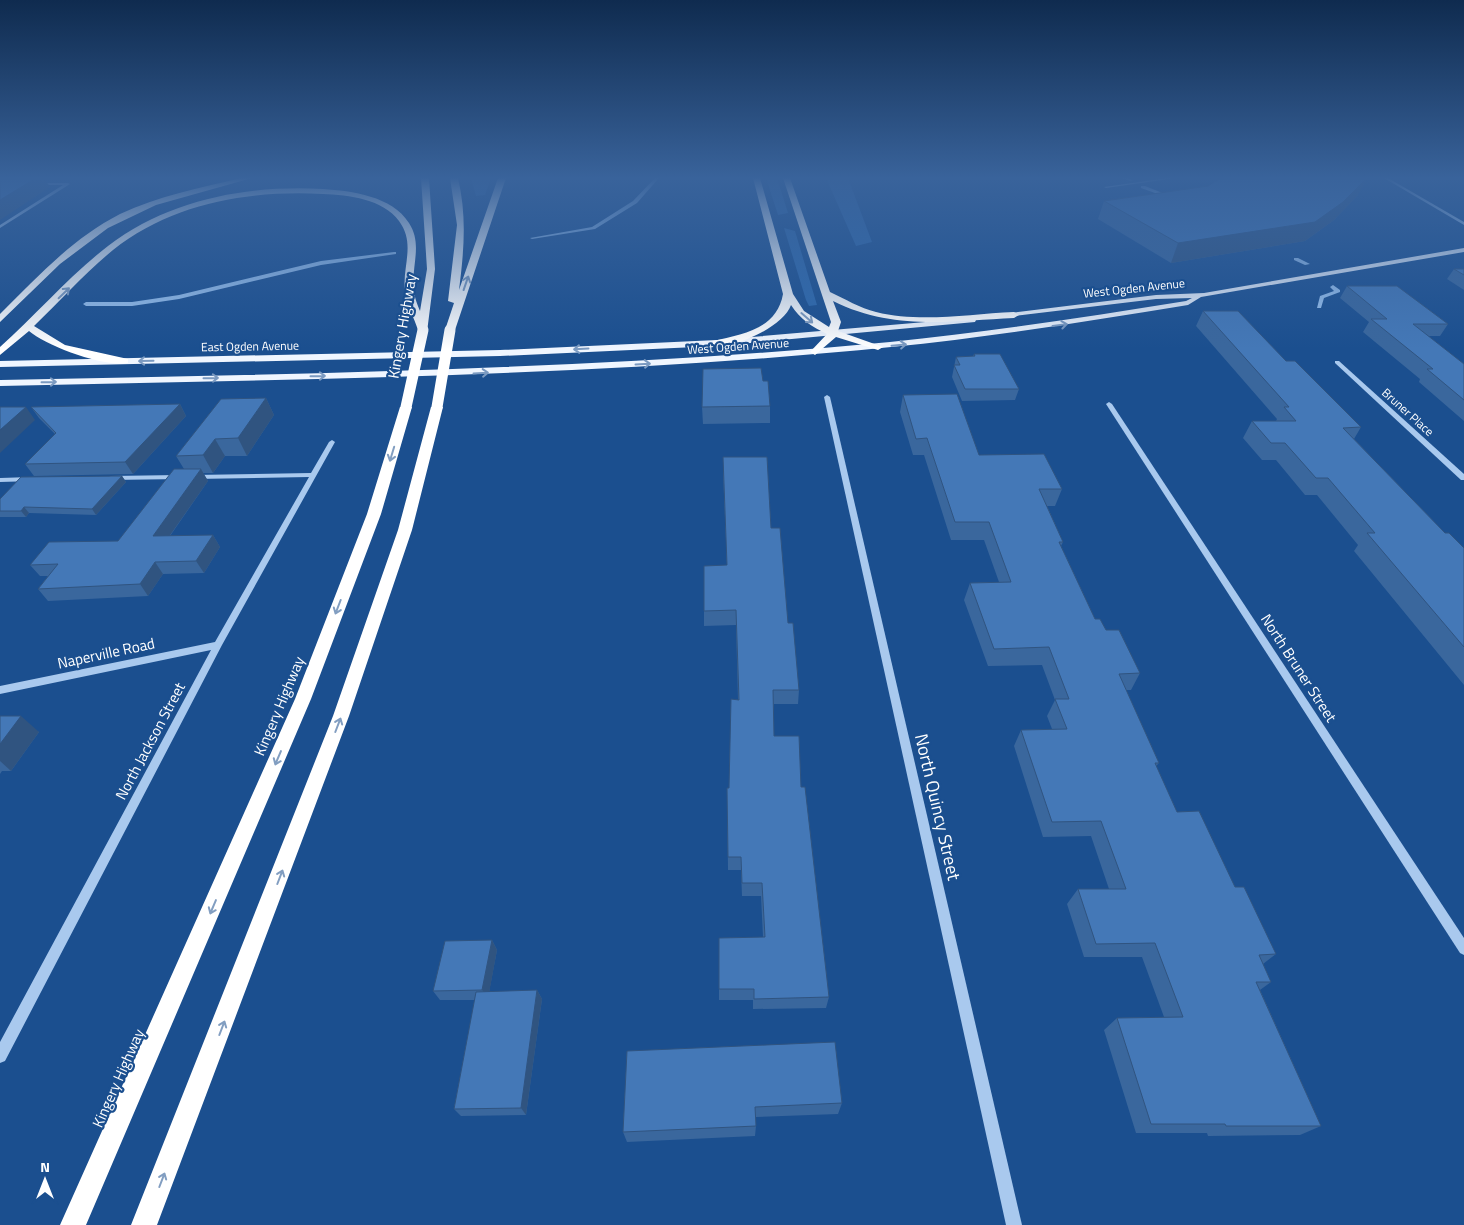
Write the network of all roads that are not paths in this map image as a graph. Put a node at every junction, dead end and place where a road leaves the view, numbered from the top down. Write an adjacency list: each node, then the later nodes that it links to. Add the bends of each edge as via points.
1 (93, 235): 13 (highway)
2 (130, 235): 16 (highway, one-way to 2, via 111,248)
3 (410, 235): 17 (highway, one-way to 17, via 413,258 409,290)
4 (429, 235): 17 (highway, Kingery Highway, via 431,269)
5 (461, 235): 18 (highway)
6 (482, 235): 18 (highway, one-way to 6)
7 (772, 235): 10 (highway)
8 (806, 235): 11 (highway)
9 (1464, 250): 12 (main road, West Ogden Avenue)
10 (788, 294): 19 (highway, one-way to 19, via 808,320); 20 (highway, via 783,313 766,326 741,338)
11 (827, 294): 14 (highway, via 878,316); 19 (highway, via 836,322)
12 (1204, 295): 14 (main road, West Ogden Avenue, via 1156,297); 21 (main road, West Ogden Avenue, one-way to 12, via 1092,320 1188,303)
13 (4, 313): 15 (highway)
14 (1014, 315): 19 (main road, West Ogden Avenue)
15 (0, 319)
16 (29, 327): 22 (highway); 25 (highway, via 61,348)
17 (423, 330): 41 (highway, Kingery Highway, one-way to 41, bridge, via 406,407 374,514 303,699)
18 (450, 330): 42 (highway, one-way to 18, bridge, via 341,716 405,530 437,407)
19 (833, 333): 20 (main road, West Ogden Avenue); 21 (highway); 23 (highway)
20 (717, 343): 24 (main road, West Ogden Avenue, one-way to 24)
21 (878, 347): 23 (main road, West Ogden Avenue)
22 (0, 352)
23 (816, 352): 28 (main road, West Ogden Avenue, one-way to 23, via 474,373)
24 (500, 353): 25 (main road, East Ogden Avenue, one-way to 25)
25 (124, 361): 27 (main road, East Ogden Avenue)
26 (1336, 362): 34 (street, Bruner Place)
27 (0, 364)
28 (0, 383)
29 (827, 397): 43 (street, North Quincy Street)
30 (1109, 404): 39 (street, North Bruner Street)
31 (332, 442): 32 (street, North Jackson Street)
32 (314, 475): 33 (street); 37 (street, North Jackson Street)
33 (98, 478)
34 (1464, 478)
35 (39, 479): 36 (street)
36 (0, 480)
37 (218, 645): 38 (street, Naperville Road); 40 (street, North Jackson Street)
38 (0, 690)
39 (1464, 949)
40 (0, 1056)
41 (73, 1225)
42 (144, 1225)
43 (1014, 1225)

